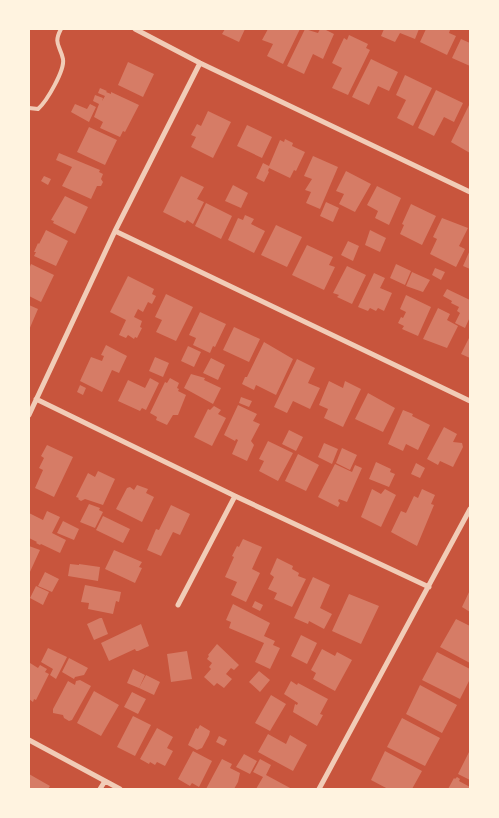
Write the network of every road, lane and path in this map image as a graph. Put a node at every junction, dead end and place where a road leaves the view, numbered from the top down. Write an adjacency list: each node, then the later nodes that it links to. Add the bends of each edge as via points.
1 (60, 29): 4 (lane, via 56,43 63,67 44,103 38,109)
2 (135, 29): 3 (street)
3 (200, 63): 5 (street); 6 (street)
4 (29, 108)
5 (470, 192)
6 (115, 231): 7 (street); 8 (street)
7 (36, 399): 9 (street); 10 (street)
8 (470, 401)
9 (29, 415)
10 (235, 496): 12 (street); 13 (street)
11 (470, 509): 12 (street)
12 (428, 587): 18 (street)
13 (178, 605)
14 (29, 740): 15 (street)
15 (104, 781): 16 (street); 17 (street)
16 (100, 789)
17 (120, 789)
18 (319, 789)

